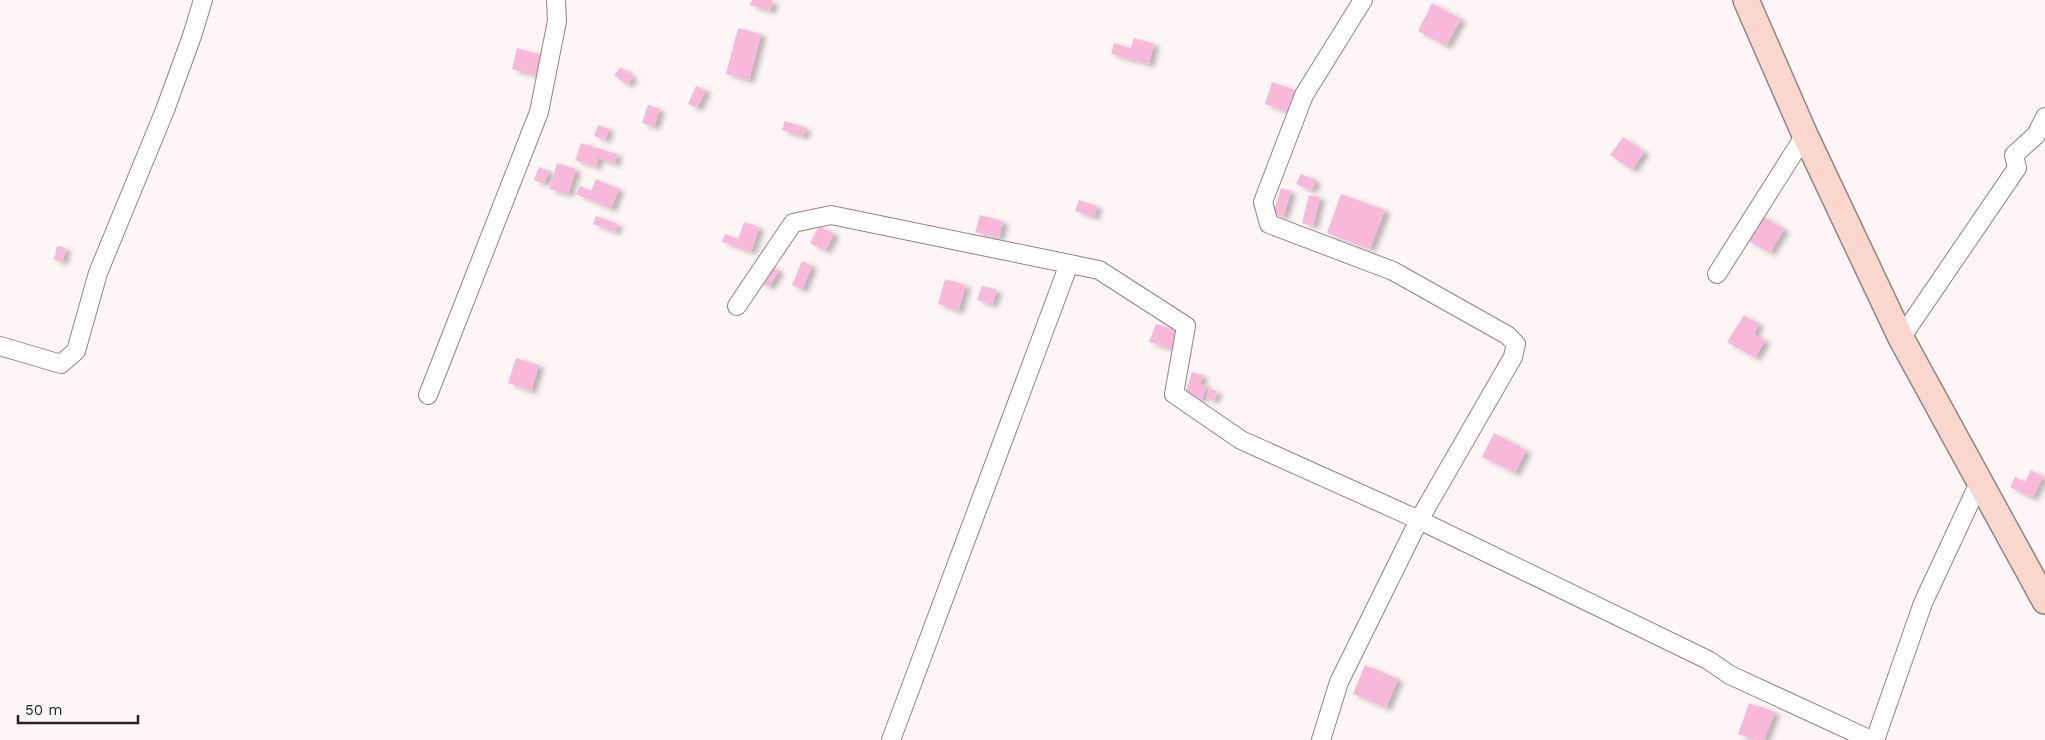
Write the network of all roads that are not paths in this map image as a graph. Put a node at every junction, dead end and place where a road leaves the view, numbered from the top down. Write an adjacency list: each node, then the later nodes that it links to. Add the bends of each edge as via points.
1 (203, 0): 11 (street, via 165,110 98,273 76,350 61,364)
2 (556, 0): 12 (street, via 556,21 539,112)
3 (1363, 0): 14 (street, via 1304,95 1263,202 1269,224 1393,272 1507,335 1516,344 1513,357)
4 (1746, 0): 6 (main road)
5 (2045, 117): 10 (street, via 2036,135 2014,155 2018,168)
6 (1805, 135): 8 (street); 10 (main road)
7 (1068, 264): 9 (street, via 831,215 793,223); 14 (street, via 1099,270 1186,326 1174,394 1242,440); 16 (street)
8 (1717, 274)
9 (737, 306)
10 (1901, 338): 13 (main road)
11 (0, 346)
12 (428, 395)
13 (1979, 483): 15 (main road); 19 (street, via 1923,603)
14 (1419, 520): 17 (street, via 1339,682); 18 (street, via 1708,660 1730,675)
15 (2045, 601)
16 (891, 740)
17 (1321, 740)
18 (1871, 740)
19 (1875, 740)

